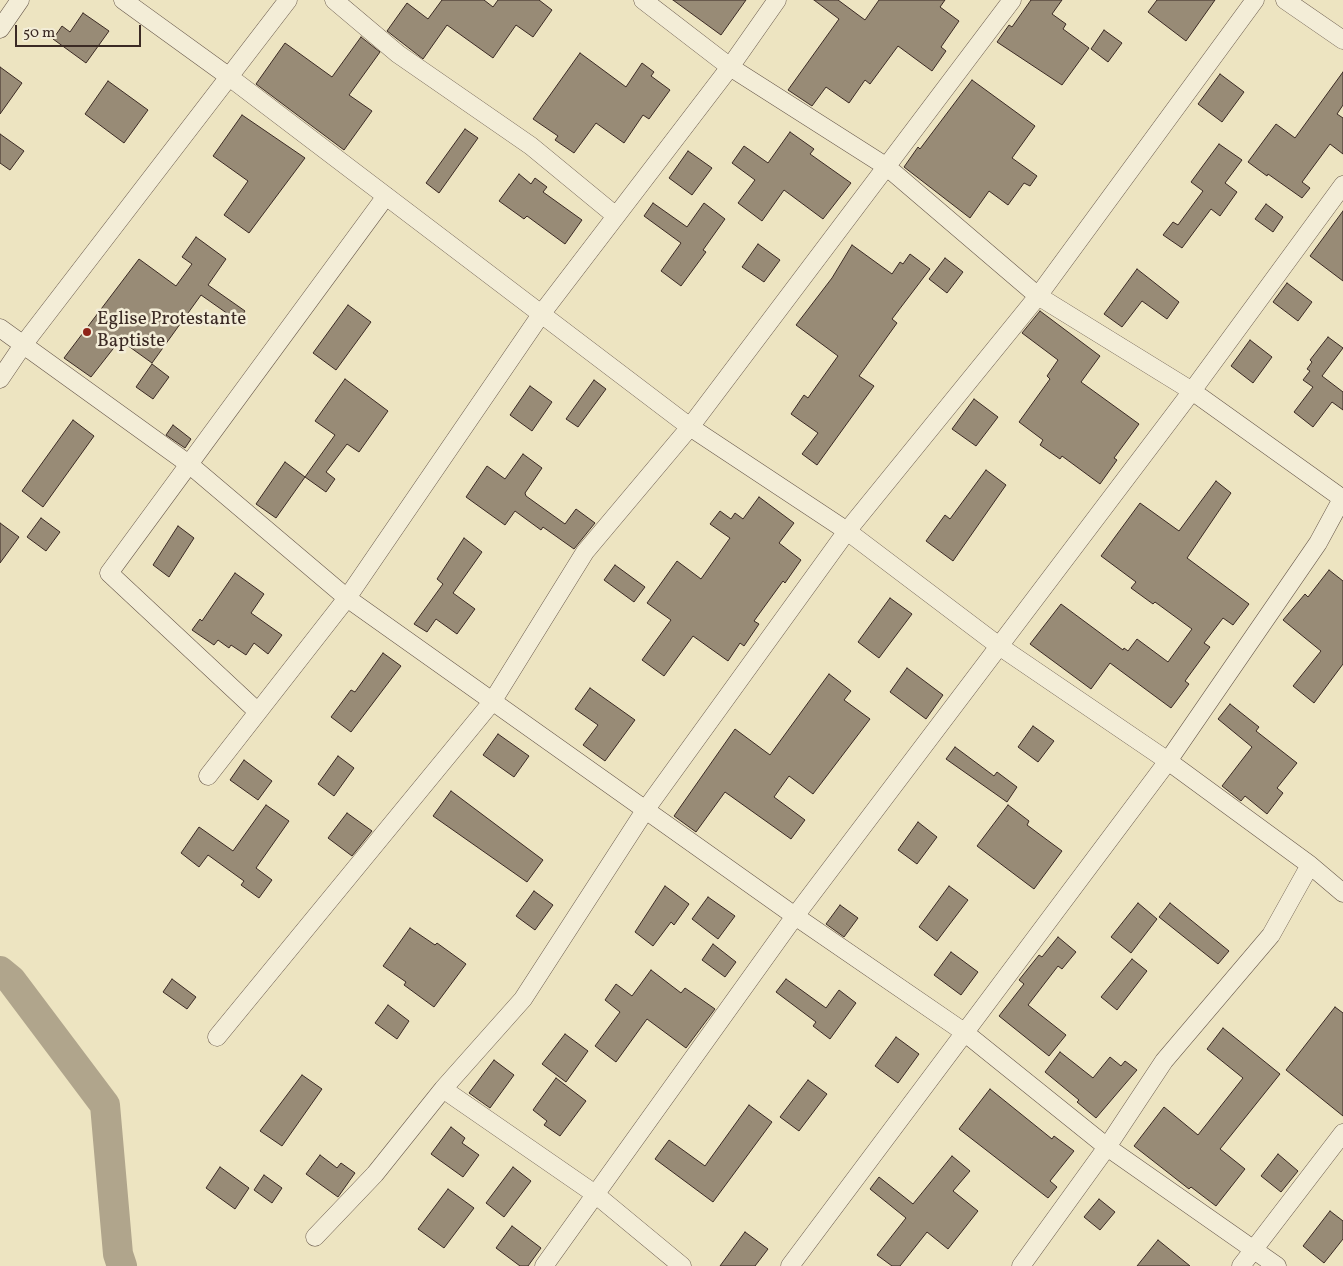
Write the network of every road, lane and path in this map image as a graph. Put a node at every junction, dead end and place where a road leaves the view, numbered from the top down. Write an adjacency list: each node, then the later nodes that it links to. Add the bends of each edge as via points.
1 (20, 0): 10 (street)
2 (123, 0): 13 (street)
3 (288, 0): 13 (street)
4 (334, 0): 17 (street, via 398,54 531,146)
5 (643, 0): 12 (street)
6 (777, 0): 12 (street)
7 (1012, 0): 14 (street)
8 (1254, 0): 18 (street)
9 (1285, 0): 11 (street)
10 (0, 28)
11 (1343, 40)
12 (730, 67): 14 (street); 17 (street)
13 (228, 76): 16 (street); 21 (street)
14 (887, 167): 18 (street); 24 (street)
15 (1343, 185): 23 (street)
16 (386, 196): 19 (street); 25 (street)
17 (616, 216): 19 (street)
18 (1038, 296): 23 (street); 27 (street)
19 (542, 313): 24 (street); 28 (street)
20 (0, 328): 21 (street)
21 (23, 345): 22 (street); 25 (street)
22 (0, 379)
23 (1192, 392): 26 (street); 29 (street)
24 (690, 426): 27 (street); 30 (street, via 585,552)
25 (190, 465): 28 (street); 31 (street, via 109,573)
26 (1343, 498): 32 (street, via 1318,543)
27 (847, 531): 29 (street); 34 (street)
28 (347, 598): 30 (street); 31 (street)
29 (999, 646): 32 (street); 37 (street)
30 (492, 702): 34 (street); 39 (street)
31 (258, 712): 33 (street)
32 (1168, 761): 35 (street); 38 (street)
33 (208, 776)
34 (646, 809): 37 (street); 40 (street, via 523,999)
35 (1310, 865): 36 (street); 42 (street, via 1271,935 1164,1061)
36 (1343, 893)
37 (795, 916): 38 (street); 43 (street)
38 (964, 1032): 42 (street); 48 (street)
39 (217, 1037)
40 (443, 1089): 43 (street); 44 (street, via 375,1174)
41 (1343, 1134): 45 (street)
42 (1107, 1147): 45 (street); 49 (street)
43 (595, 1194): 46 (street); 47 (street)
44 (315, 1237)
45 (1252, 1248): 50 (street); 51 (street)
46 (544, 1266)
47 (682, 1266)
48 (790, 1266)
49 (1021, 1266)
50 (1241, 1266)
51 (1277, 1266)

